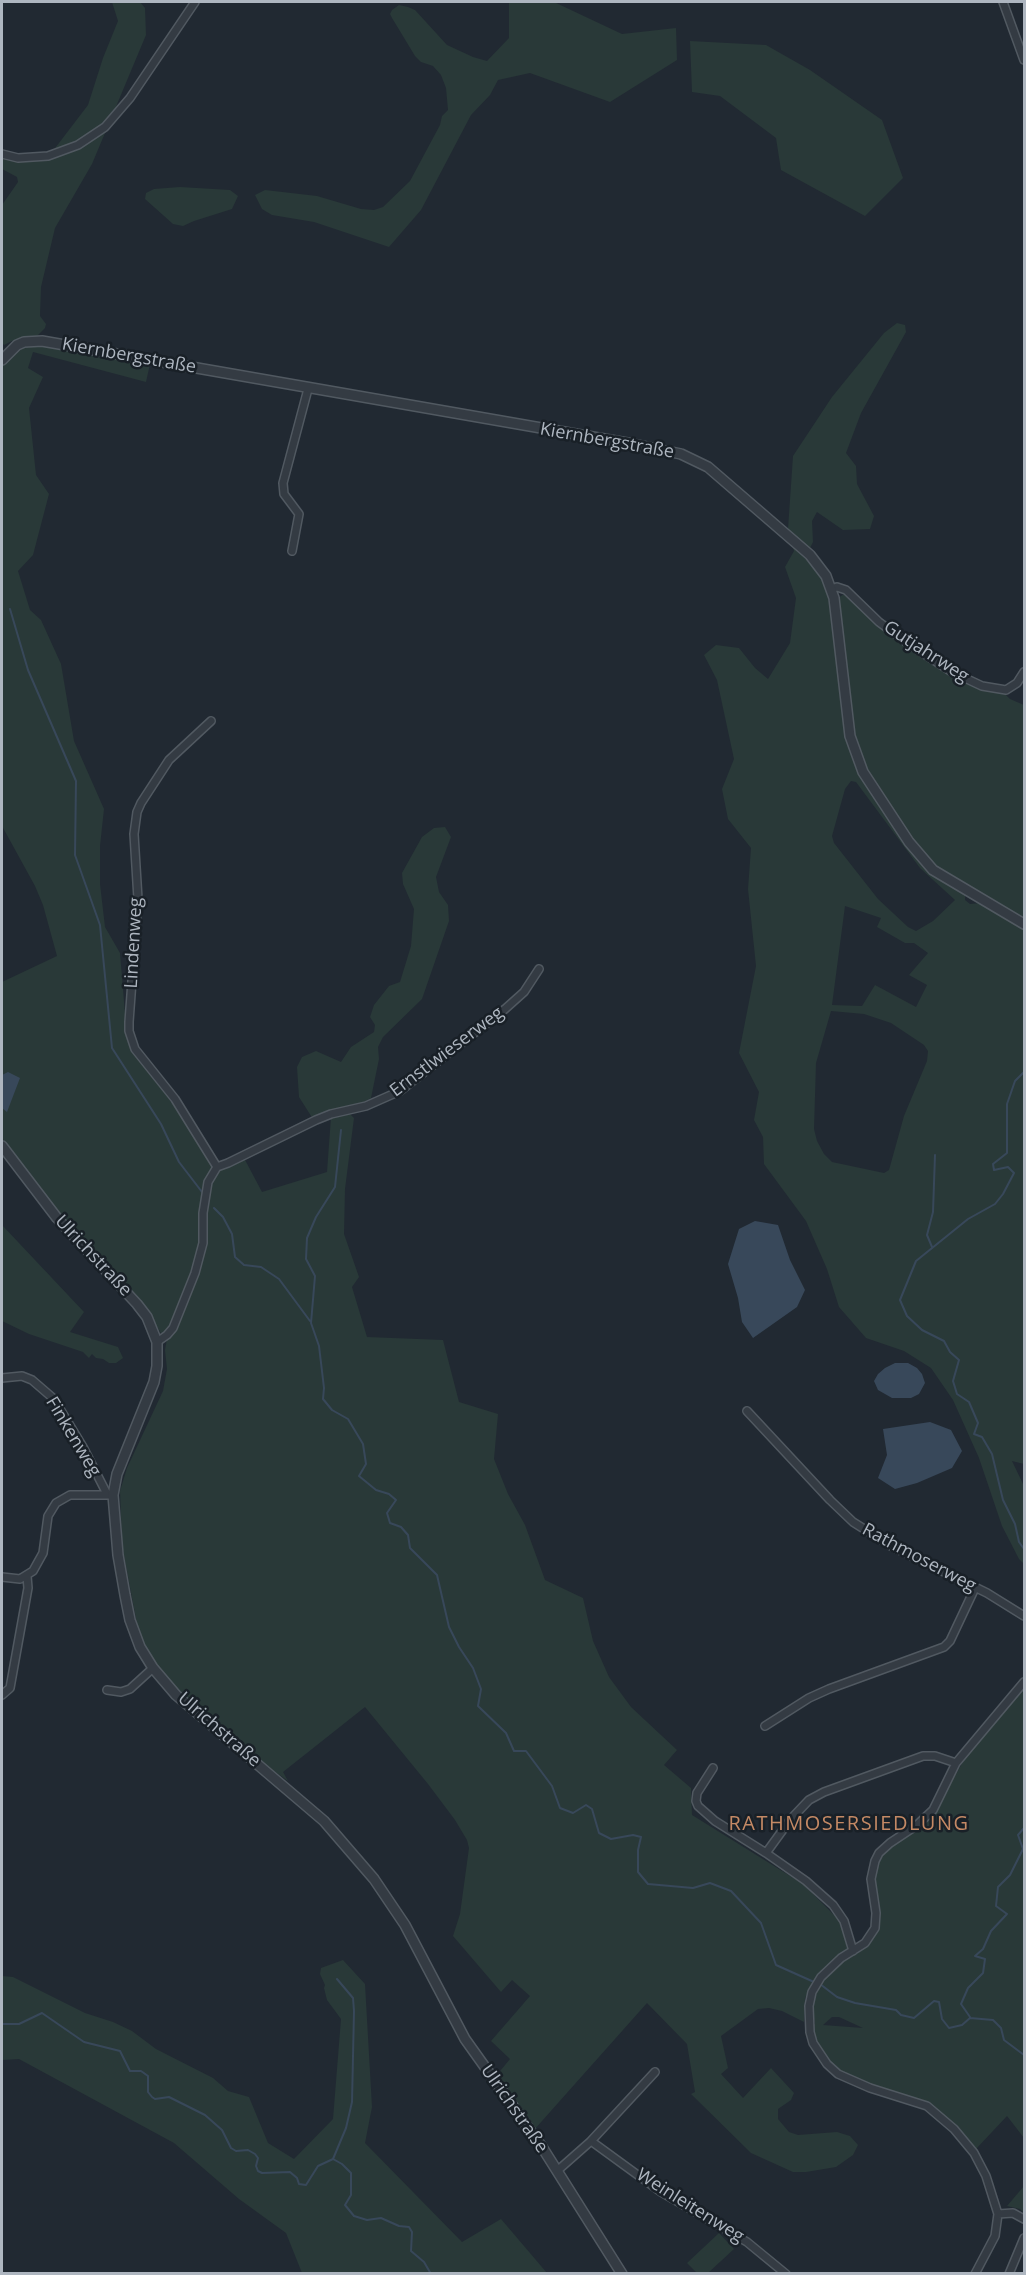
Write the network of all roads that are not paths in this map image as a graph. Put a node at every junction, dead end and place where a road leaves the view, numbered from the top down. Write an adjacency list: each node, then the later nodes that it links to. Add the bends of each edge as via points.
1 (195, 2): 4 (street, via 130,98 105,127 78,145 48,156 18,158)
2 (1002, 2): 3 (street)
3 (1024, 60)
4 (2, 154)
5 (2, 360): 6 (street, Kiernbergstraße, via 17,345 42,341)
6 (308, 389): 7 (street, via 283,483 284,495 298,514); 8 (street, Kiernbergstraße, via 681,454 723,478 810,555)
7 (292, 551)
8 (831, 589): 9 (street, Gutjahrweg, via 837,586 846,590 906,642 982,686 1006,690); 11 (street, Kiernbergstraße, via 849,735 863,772 909,842 933,870)
9 (1024, 672)
10 (211, 721): 14 (street, Lindenweg, via 170,760 137,812 134,834 138,899 129,1031 135,1049 174,1099)
11 (1024, 924)
12 (539, 969): 14 (street, Ernstlwieserweg, via 524,992 505,1009 400,1090 366,1106 316,1120)
13 (2, 1146): 15 (street, Ulrichstraße, via 57,1218 137,1304)
14 (218, 1167): 15 (street, via 208,1182 203,1244 195,1273 173,1328)
15 (157, 1341): 18 (street, Ulrichstraße, via 154,1382)
16 (2, 1378): 18 (street, Finkenweg, via 32,1380 54,1400)
17 (747, 1411): 21 (street, Rathmoserweg, via 853,1522 891,1546)
18 (110, 1495): 19 (street, via 70,1495 56,1503 48,1516 43,1553); 23 (street, Ulrichstraße, via 130,1620)
19 (27, 1576): 20 (street); 26 (street, via 10,1688)
20 (2, 1578)
21 (975, 1588): 22 (street, Rathmoserweg); 27 (street, via 944,1647 819,1693)
22 (1024, 1616)
23 (153, 1668): 25 (street, via 130,1689); 34 (street, Ulrichstraße, via 177,1695 306,1804 356,1856 405,1925 465,2039)
24 (1024, 1682): 28 (street)
25 (107, 1690)
26 (2, 1695)
27 (765, 1726)
28 (956, 1763): 30 (street, via 923,1756 824,1792 809,1800); 31 (street, via 933,1810 885,1847 875,1861 871,1878 876,1921 871,1936)
29 (713, 1768): 30 (street, via 697,1793 698,1806)
30 (765, 1853): 31 (street, via 833,1905 844,1921)
31 (853, 1951): 35 (street, via 832,1965 812,1992 809,2006 813,2043 827,2064 851,2081 927,2106 940,2116 978,2159)
32 (655, 2072): 33 (street)
33 (591, 2141): 34 (street); 39 (street, Weinleitenweg, via 661,2192 747,2242)
34 (557, 2171): 38 (street, Ulrichstraße)
35 (998, 2214): 36 (street, via 1013,2213); 40 (street, via 995,2236)
36 (1024, 2219)
37 (1024, 2238): 41 (street)
38 (622, 2274)
39 (786, 2274)
40 (975, 2274)
41 (1009, 2274)

